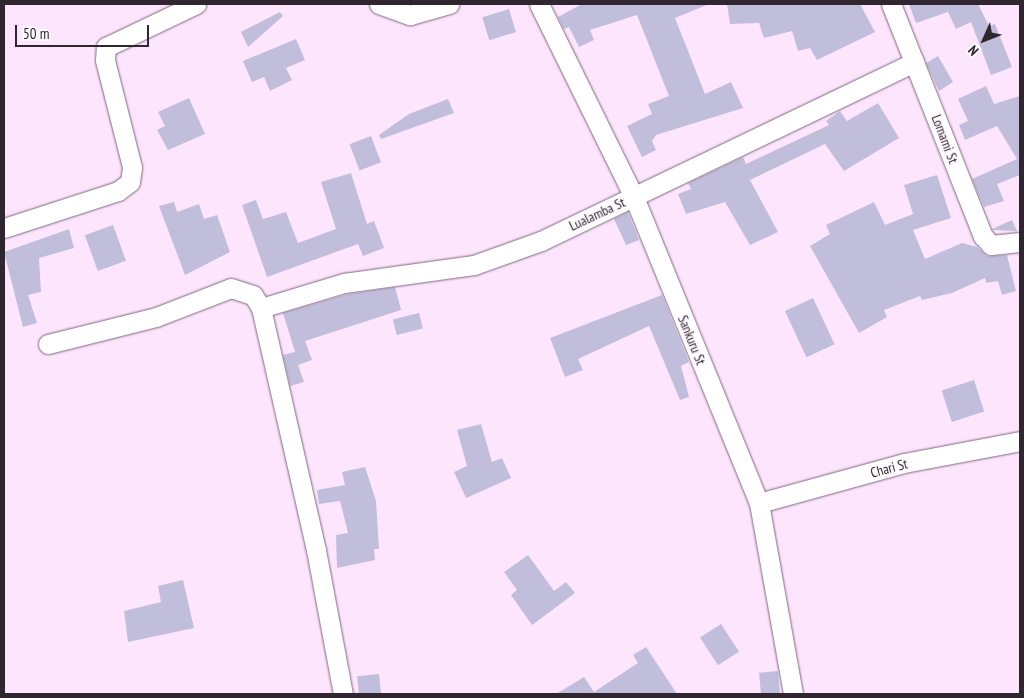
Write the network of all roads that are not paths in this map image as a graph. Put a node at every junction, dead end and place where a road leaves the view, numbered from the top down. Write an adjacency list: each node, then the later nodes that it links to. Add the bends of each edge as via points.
1 (196, 4): 8 (street, via 106,47 105,60 132,167 130,182 118,191)
2 (378, 4): 3 (street, via 410,14)
3 (449, 4)
4 (539, 4): 7 (street, Sankuru St)
5 (891, 4): 6 (street, Lomami St)
6 (914, 62): 7 (street, Lualamba St); 9 (street, Lomami St, via 982,236 991,245)
7 (634, 197): 10 (street, Lualamba St, via 541,240 474,265 344,283); 13 (street, Sankuru St)
8 (4, 228)
9 (1020, 242)
10 (261, 308): 11 (street, via 253,295 231,288 156,317); 14 (street)
11 (48, 344)
12 (1020, 441): 13 (street, Chari St, via 904,464)
13 (759, 503): 15 (street, Sankuru St)
14 (343, 694)
15 (793, 694)

